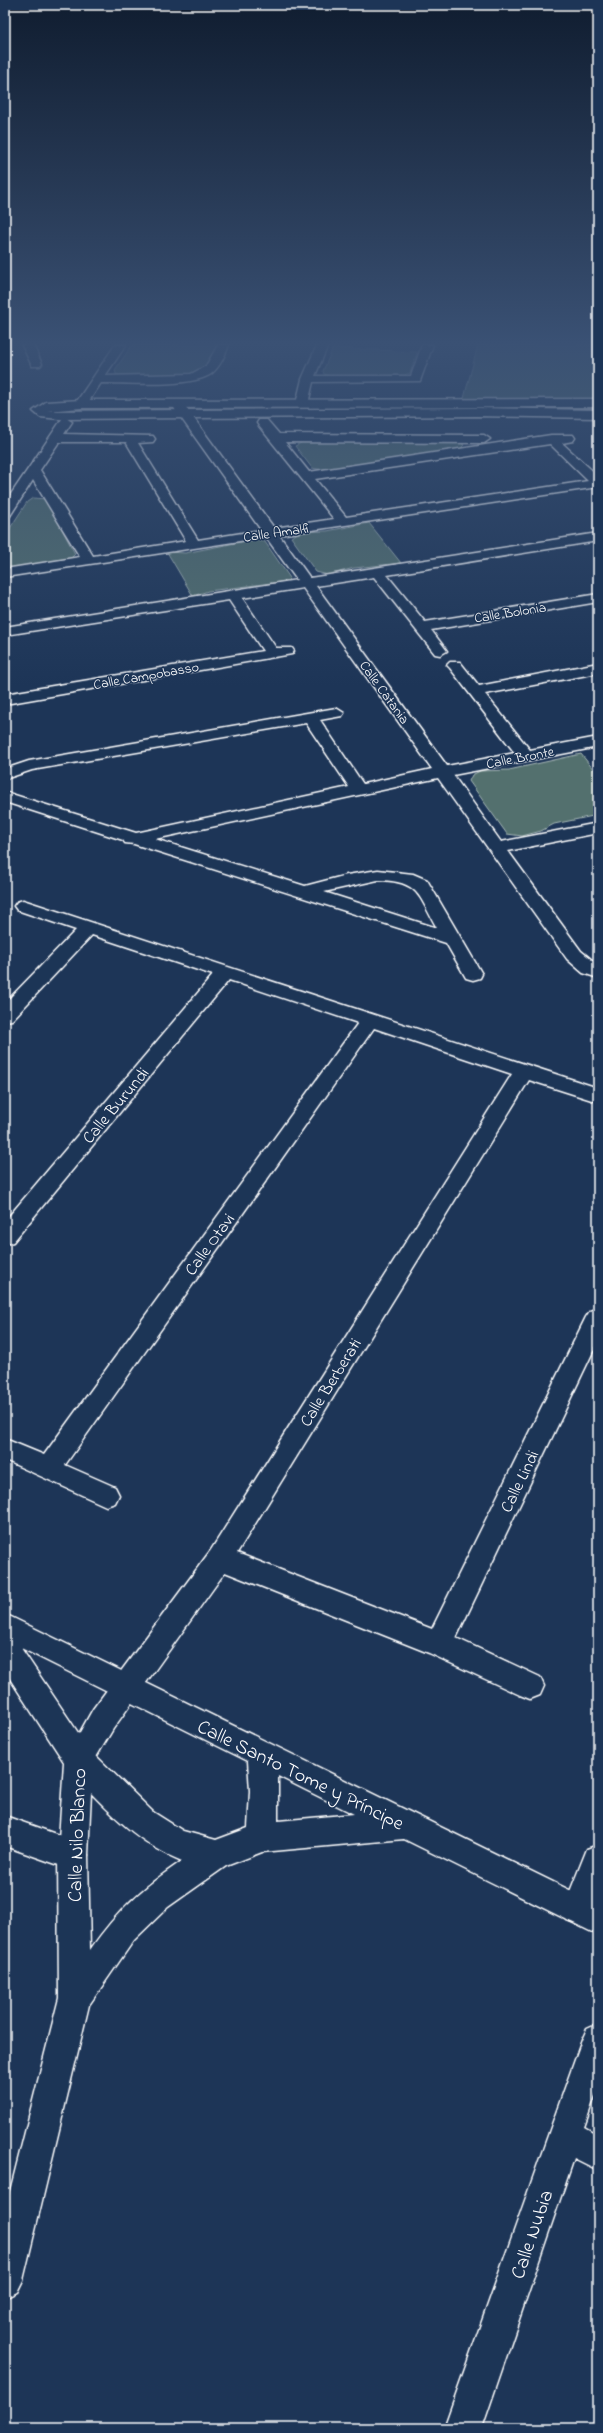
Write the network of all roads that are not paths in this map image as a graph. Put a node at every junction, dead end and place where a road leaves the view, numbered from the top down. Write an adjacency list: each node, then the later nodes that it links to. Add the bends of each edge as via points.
1 (43, 459): 7 (street)
2 (142, 459): 14 (street)
3 (217, 459): 12 (street, Calle Catania)
4 (292, 459): 8 (street)
5 (421, 459): 8 (street)
6 (572, 459): 9 (street)
7 (34, 472): 10 (street); 15 (street)
8 (306, 476): 11 (street)
9 (598, 483): 11 (street, Calle Amalfi)
10 (5, 513)
11 (343, 522): 12 (street, Calle Amalfi)
12 (271, 533): 14 (street, Calle Amalfi); 18 (street, Calle Catania)
13 (598, 537): 17 (street)
14 (194, 544): 15 (street, Calle Amalfi)
15 (89, 561): 16 (street, Calle Amalfi)
16 (5, 573)
17 (378, 573): 18 (street); 21 (street)
18 (307, 583): 19 (street); 32 (street, Calle Catania)
19 (234, 596): 22 (street); 27 (street, Calle Campobasso, via 279,652)
20 (598, 598): 21 (street, Calle Bolonia)
21 (422, 627): 23 (street)
22 (5, 631)
23 (440, 651)
24 (455, 665): 26 (street)
25 (598, 668): 26 (street)
26 (475, 691): 31 (street)
27 (5, 699)
28 (336, 713): 29 (street)
29 (310, 717): 33 (street, via 29,766); 34 (street)
30 (598, 742): 31 (street, Calle Bronte)
31 (526, 756): 32 (street, Calle Bronte)
32 (443, 772): 34 (street, Calle Bronte); 39 (street, Calle Catania)
33 (5, 774)
34 (359, 790): 37 (street, Calle Bronte)
35 (5, 797): 37 (street)
36 (593, 829): 38 (street); 39 (street)
37 (131, 838): 40 (street)
38 (598, 843)
39 (497, 848): 44 (street, Calle Catania, via 574,955 590,969)
40 (302, 892): 43 (street); 43 (street, via 376,874 414,879 421,884)
41 (23, 906): 42 (street)
42 (88, 928): 45 (street); 47 (street)
43 (453, 939): 46 (street)
44 (598, 972)
45 (225, 973): 48 (street); 51 (street, Calle Burundi)
46 (473, 974)
47 (5, 1015)
48 (370, 1020): 49 (street); 54 (street, Calle Otavi)
49 (524, 1072): 50 (street); 56 (street, Calle Berberati)
50 (598, 1095)
51 (5, 1236)
52 (598, 1318): 58 (street, Calle Lindi)
53 (5, 1449): 54 (street)
54 (49, 1468): 55 (street)
55 (106, 1494)
56 (220, 1558): 58 (street); 60 (street, Calle Berberati)
57 (5, 1626): 60 (street, Calle Santo Tome y Príncipe)
58 (439, 1644): 61 (street)
59 (5, 1647): 63 (street, Calle Nilo Blanco)
60 (128, 1686): 62 (street, Calle Santo Tome y Príncipe); 63 (street, Calle Berberati, via 103,1719)
61 (530, 1686)
62 (262, 1756): 64 (street, Calle Santo Tome y Príncipe); 66 (street, via 265,1791)
63 (79, 1758): 67 (street, Calle Nilo Blanco); 68 (street, via 152,1830 188,1849)
64 (404, 1825): 66 (street, Calle Nilo Blanco); 70 (street, Calle Santo Tome y Príncipe)
65 (5, 1831): 67 (street)
66 (262, 1837): 68 (street, Calle Nilo Blanco)
67 (73, 1855): 71 (street, Calle Nilo Blanco)
68 (216, 1855): 71 (street, Calle Nilo Blanco, via 157,1896 123,1929)
69 (598, 1860): 70 (street)
70 (588, 1914)
71 (74, 1998): 75 (street, Calle Nilo Blanco)
72 (598, 2040): 73 (street, Calle Nubia)
73 (565, 2135): 74 (street); 76 (street, Calle Nubia)
74 (598, 2153)
75 (5, 2280)
76 (463, 2428)

